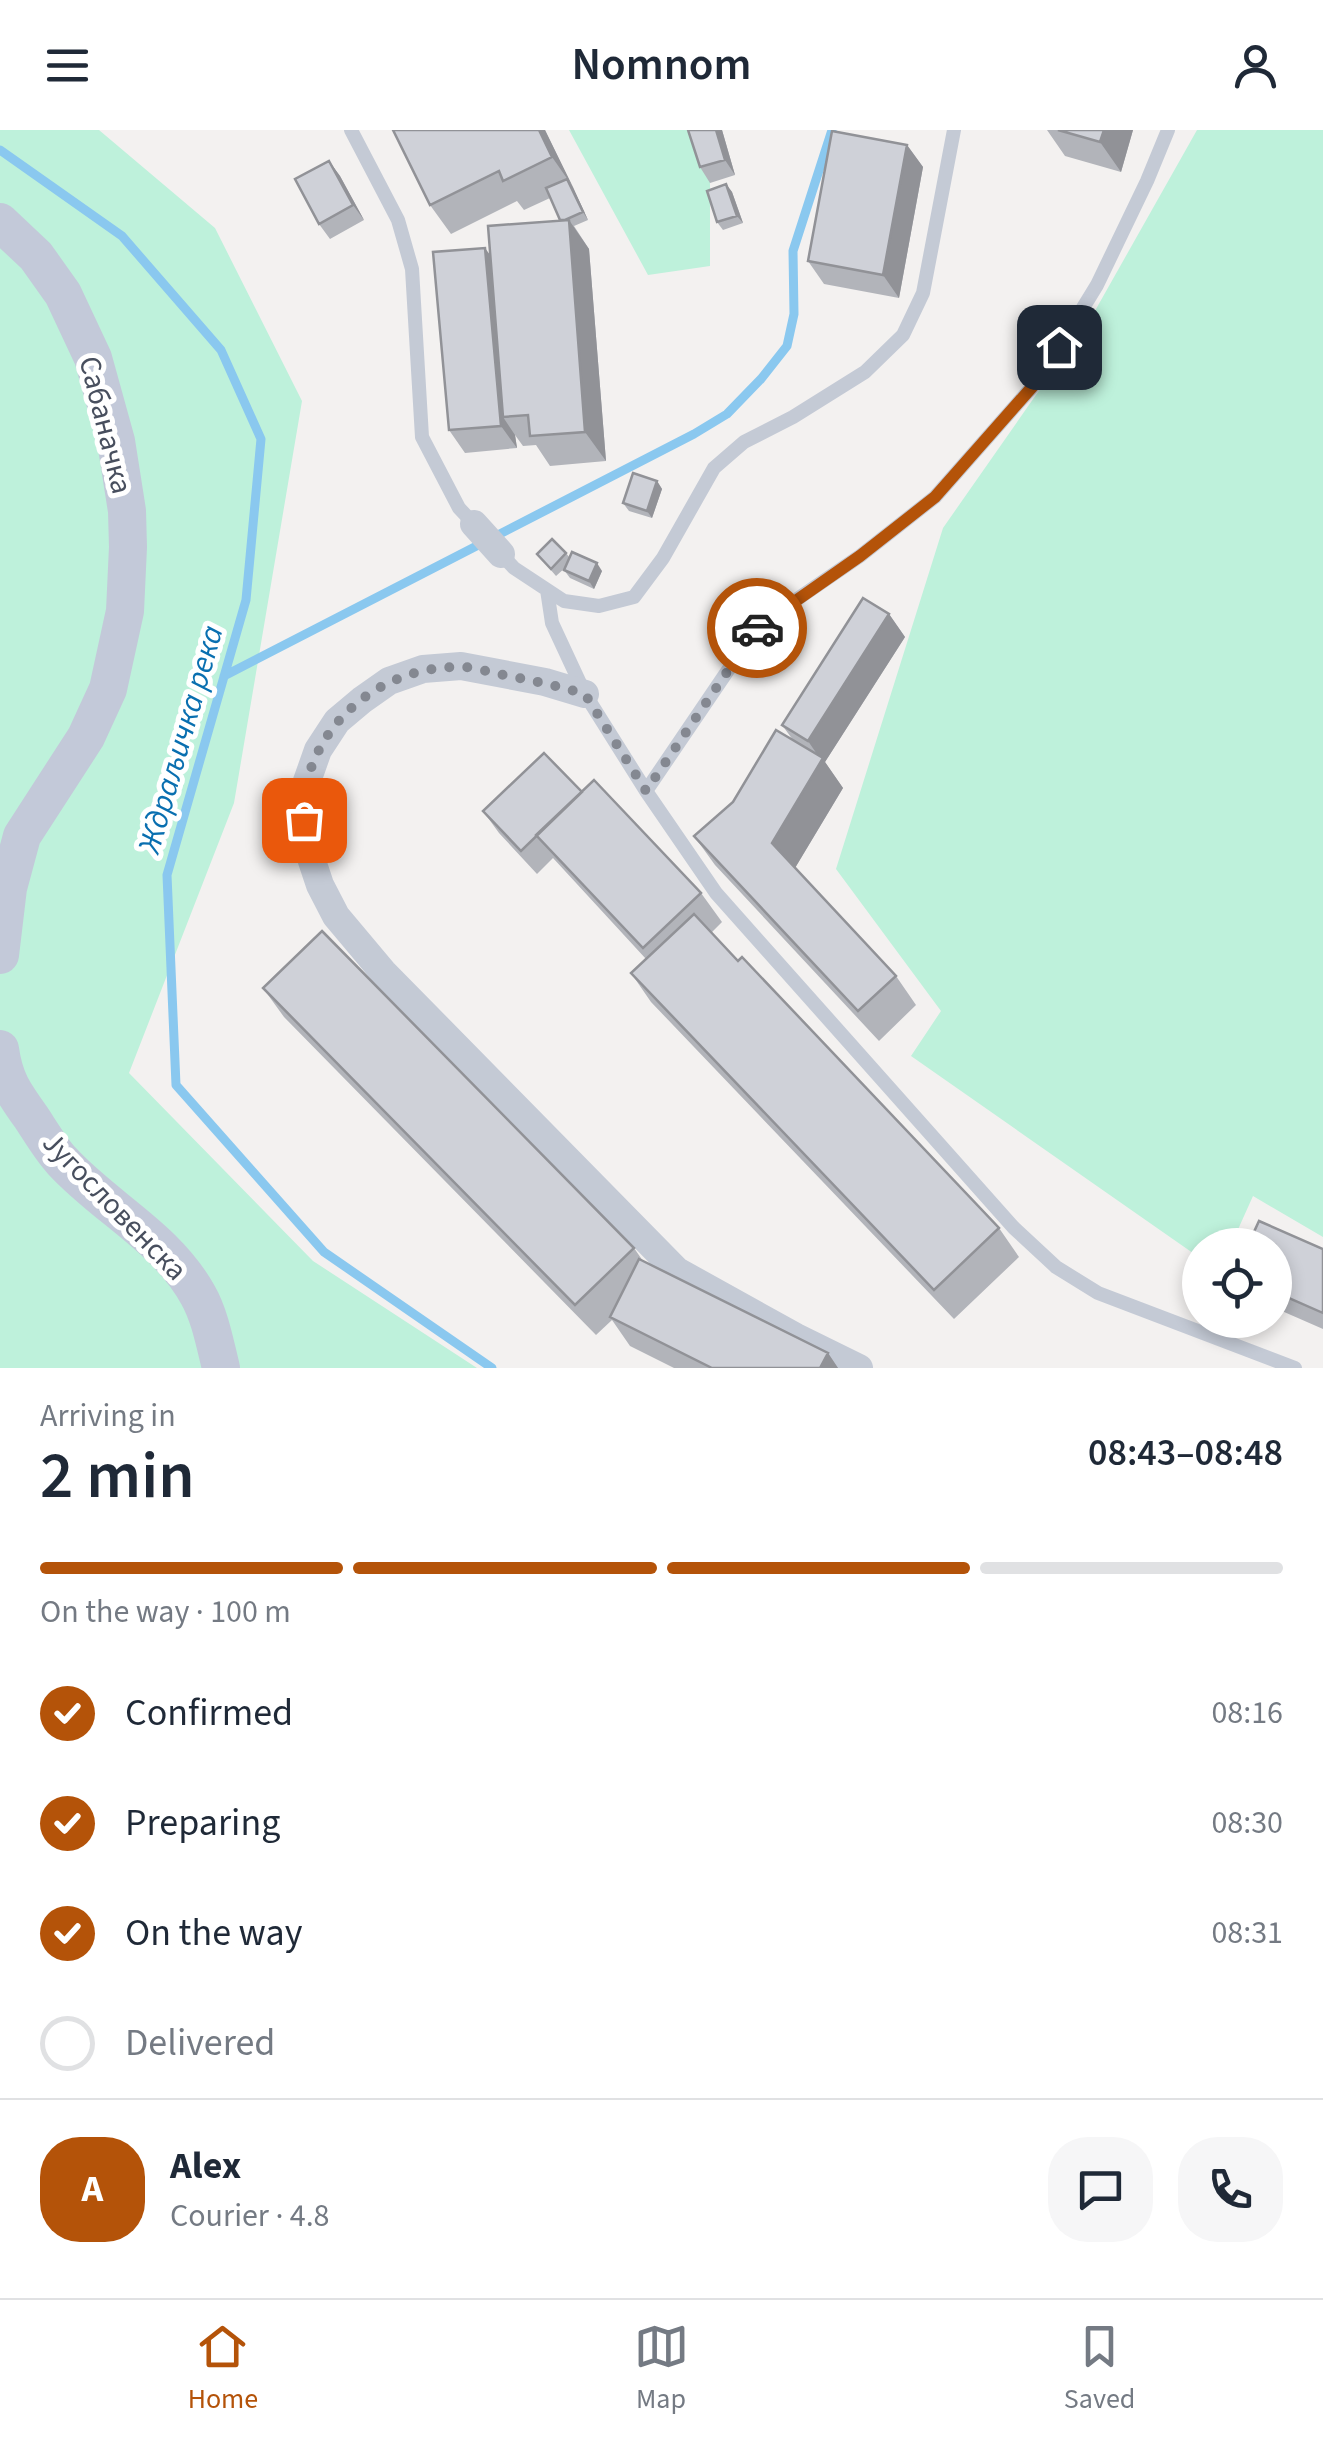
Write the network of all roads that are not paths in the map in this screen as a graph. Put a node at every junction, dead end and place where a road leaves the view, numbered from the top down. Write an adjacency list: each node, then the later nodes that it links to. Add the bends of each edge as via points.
1 (352, 130): 5 (lane, via 398,220 412,269 422,437)
2 (954, 130): 7 (lane, via 924,293 903,336 865,372 744,442 714,468 634,597 599,606 564,601)
3 (1168, 130): 9 (lane, via 1097,285 1040,378 935,497 758,626)
4 (0, 222): 10 (main road, Сабаначка, via 64,294 93,358 116,441 127,578 108,690 22,836)
5 (474, 524): 6 (street)
6 (500, 554): 7 (lane)
7 (547, 590): 8 (lane, via 552,623)
8 (585, 694): 9 (lane); 13 (street, via 461,666 423,669 362,700 337,721 306,784 304,820 320,885 336,916 383,972 677,1270)
9 (646, 791): 14 (lane, via 716,893 1056,1267 1098,1293)
10 (0, 955)
11 (0, 1049): 12 (main road, Југословенска, via 4,1073 61,1160 190,1281)
12 (221, 1368)
13 (859, 1368)
14 (1295, 1368)

